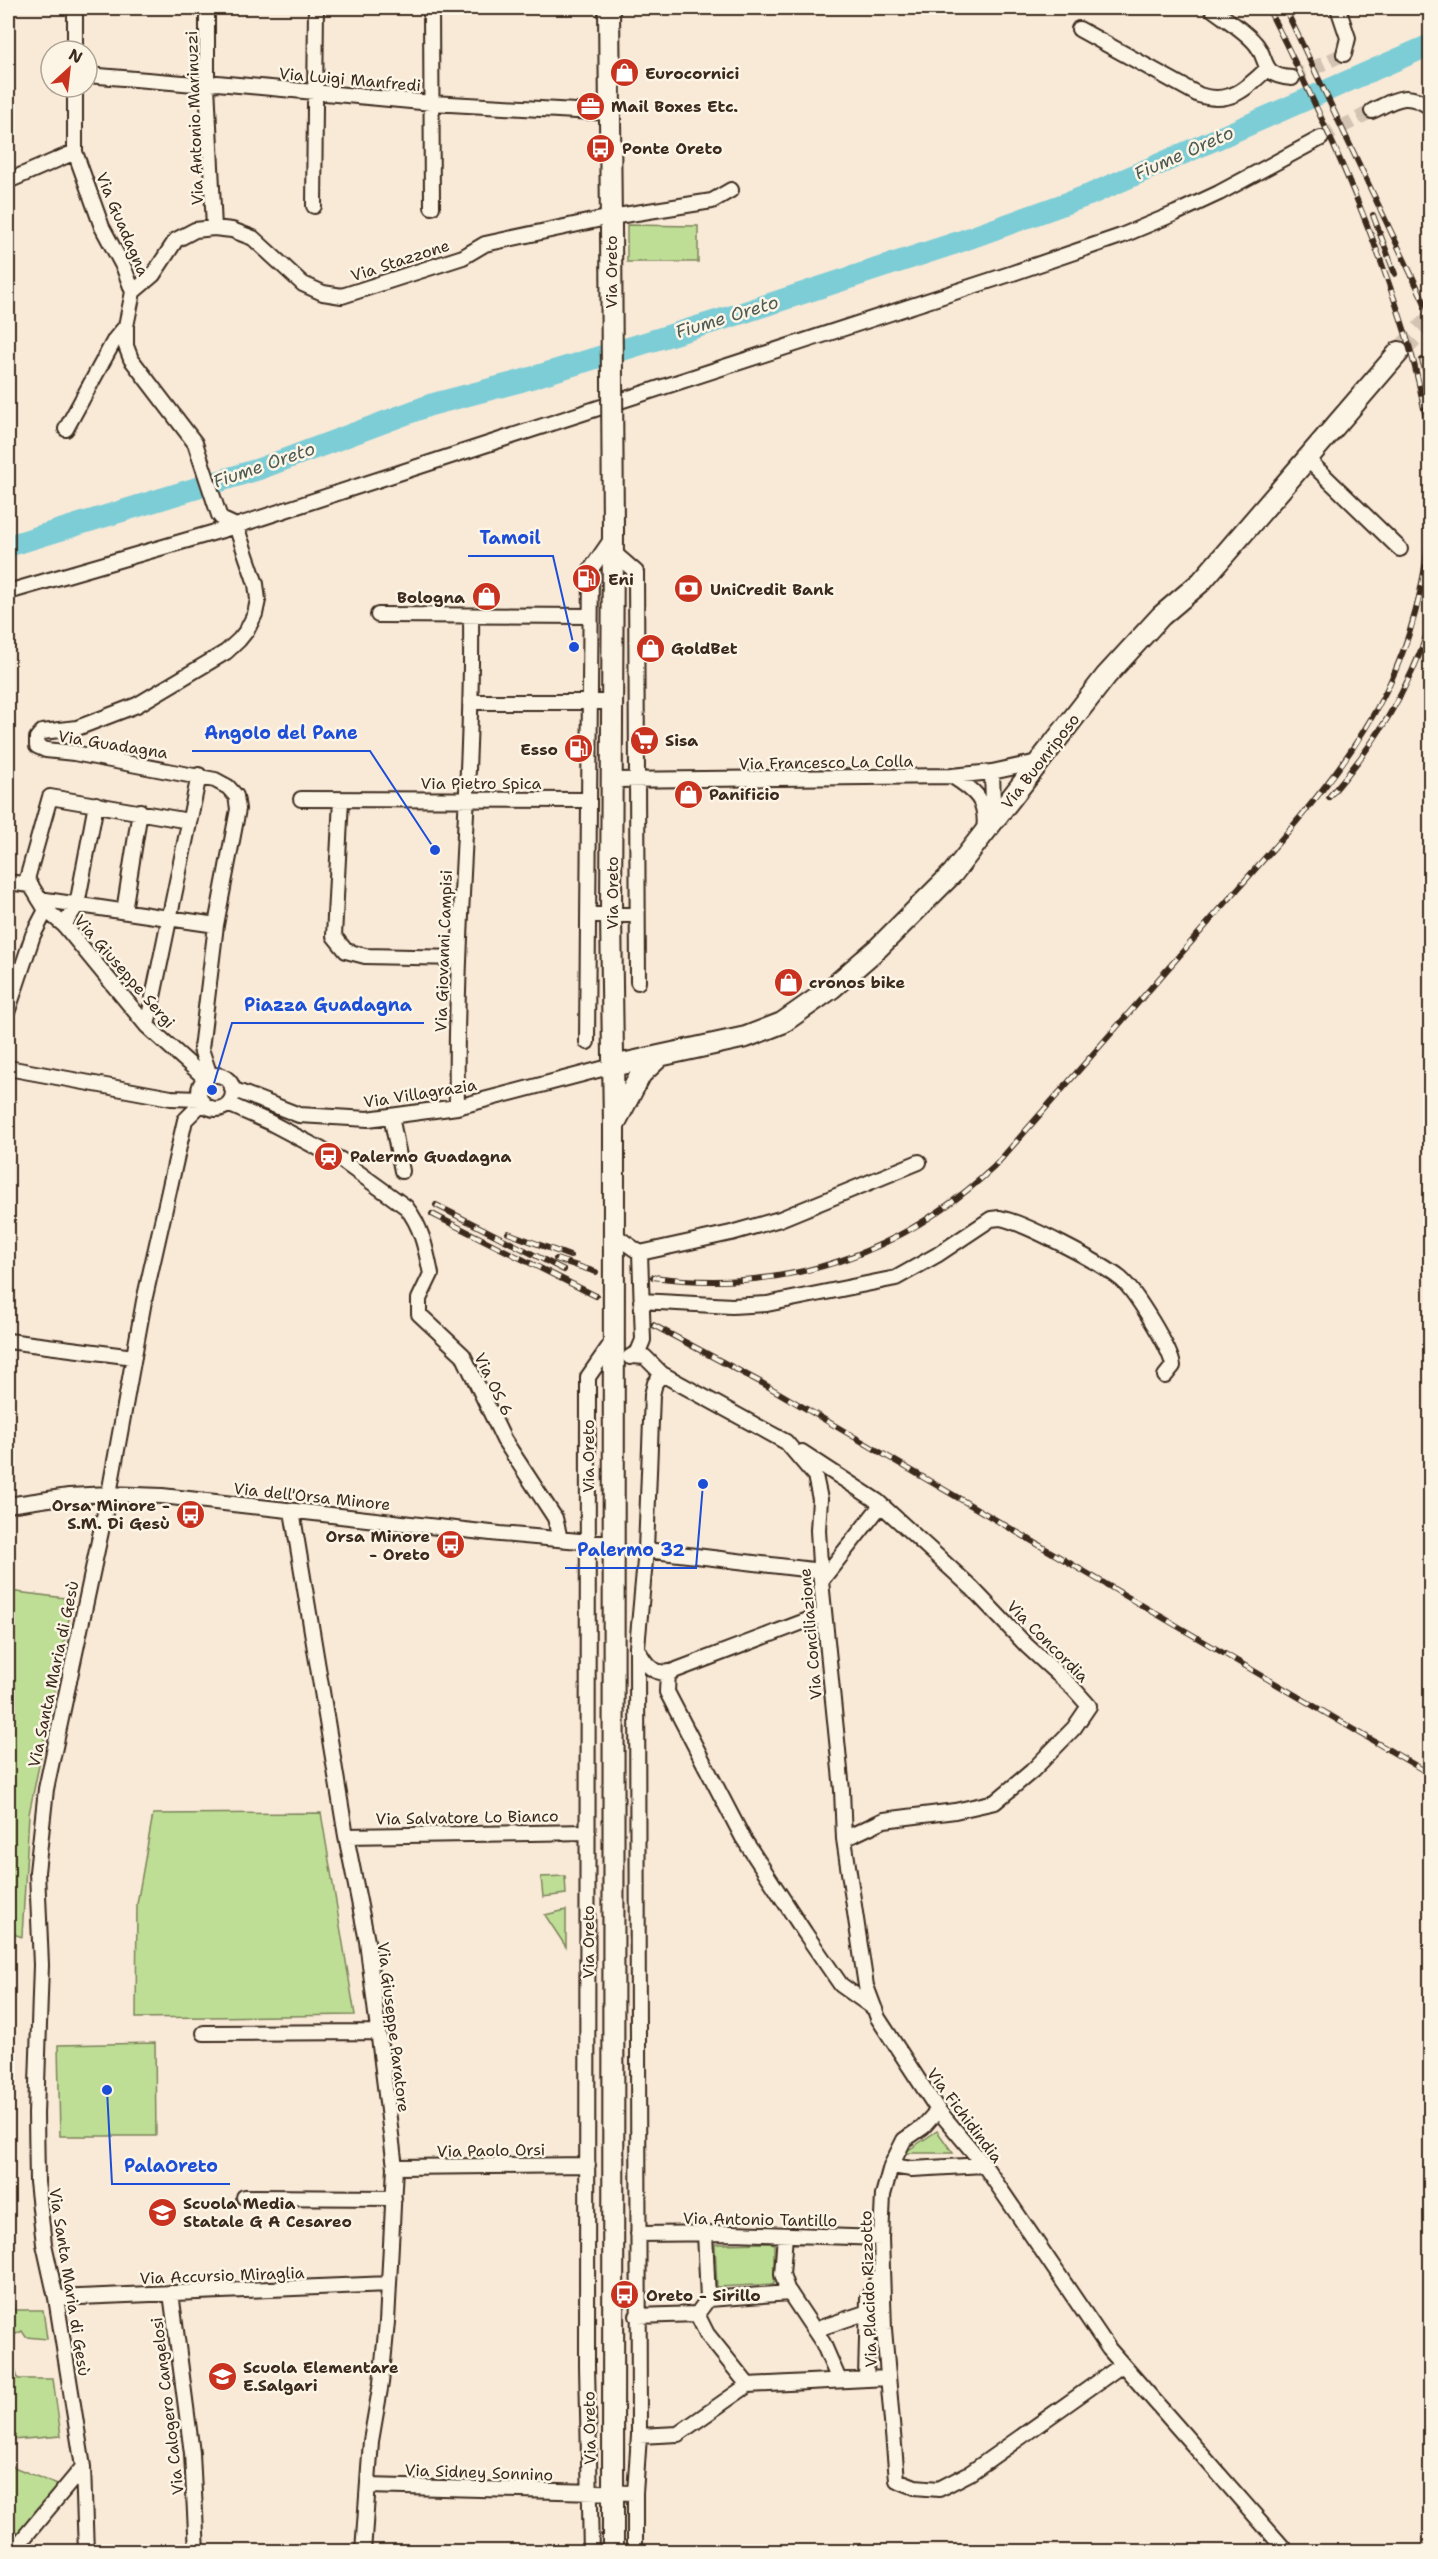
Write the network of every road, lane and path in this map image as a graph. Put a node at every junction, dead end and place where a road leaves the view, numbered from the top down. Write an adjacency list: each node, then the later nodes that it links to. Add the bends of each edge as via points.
1 (75, 8): 9 (street)
2 (207, 8): 14 (street, Via Antonio Marinuzzi)
3 (316, 8): 15 (street)
4 (431, 8): 17 (street)
5 (609, 8): 20 (street, Via Oreto)
6 (1211, 8): 11 (street, via 1256,43)
7 (1338, 8): 10 (street, via 1348,38)
8 (1079, 29): 11 (street, via 1210,99 1235,95)
9 (75, 39)
10 (1344, 54)
11 (1268, 68): 13 (street, via 1284,78)
12 (99, 76): 14 (street, Via Luigi Manfredi)
13 (1292, 78)
14 (207, 85): 15 (street, Via Luigi Manfredi); 28 (street, Via Antonio Marinuzzi)
15 (315, 92): 17 (street, Via Luigi Manfredi); 25 (street)
16 (75, 99): 22 (street, Via Guadagna)
17 (432, 104): 20 (street, Via Luigi Manfredi); 26 (street)
18 (1431, 107): 19 (street, via 1401,97)
19 (1372, 111)
20 (611, 113): 27 (street, Via Oreto)
21 (1321, 138): 34 (street, via 1219,193 1121,236)
22 (75, 152): 23 (street); 29 (street, Via Guadagna, via 102,227)
23 (8, 181)
24 (730, 190): 27 (street, Via Stazzone, via 712,201 673,205)
25 (314, 206)
26 (432, 207)
27 (611, 222): 28 (street, Via Stazzone, via 485,244 464,257 342,296 303,284 253,238); 35 (street, Via Oreto, bridge)
28 (214, 228): 29 (street, Via Stazzone, via 195,230 176,240 153,275)
29 (133, 292): 30 (street, Via Guadagna)
30 (126, 326): 32 (street); 34 (street, Via Guadagna, via 131,359 195,443 219,515)
31 (1399, 352): 33 (street, Via Buonriposo)
32 (66, 429)
33 (1306, 458): 36 (street); 44 (street, Via Buonriposo, via 1201,582 1161,616 1106,676)
34 (236, 526): 37 (street); 46 (street, Via Guadagna, via 258,600 255,614 240,640 137,705 77,728 42,732 37,738 38,746 46,750)
35 (614, 540): 40 (street, Via Oreto, via 591,568); 43 (street, Via Oreto); 49 (street, Via Oreto, via 636,572)
36 (1400, 549)
37 (8, 592)
38 (378, 615): 39 (street)
39 (471, 616): 40 (street); 41 (street, Via Giovanni Campisi)
40 (590, 616): 42 (street, Via Oreto)
41 (472, 702): 42 (street); 51 (street, Via Giovanni Campisi)
42 (590, 702): 43 (street); 53 (street, Via Oreto)
43 (613, 702): 48 (street, Via Oreto)
44 (1038, 762): 45 (street, Via Francesco La Colla); 57 (street, Via Buonriposo)
45 (992, 772): 47 (street, Via Francesco La Colla); 57 (street, via 993,803)
46 (199, 775): 56 (street); 68 (street, Via Guadagna, via 228,787 236,796 238,809)
47 (952, 776): 49 (street, Via Francesco La Colla); 57 (street, via 985,807)
48 (613, 780): 49 (street, Via Francesco La Colla); 64 (street, Via Oreto)
49 (635, 781): 65 (street, Via Oreto)
50 (301, 799): 52 (street, Via Pietro Spica)
51 (465, 799): 52 (street, Via Pietro Spica); 53 (street, Via Pietro Spica); 69 (street, Via Giovanni Campisi)
52 (341, 800): 69 (street, via 334,936 346,951 365,956)
53 (589, 800): 63 (street, Via Oreto)
54 (96, 804): 55 (street); 59 (street, via 50,797); 61 (street)
55 (140, 811): 56 (street); 62 (street)
56 (189, 821): 66 (street)
57 (984, 832): 74 (street, Via Buonriposo, via 953,873 878,948 807,1007 782,1023 746,1037)
58 (8, 882): 59 (street)
59 (28, 882): 60 (street, Via Giuseppe Sergi)
60 (43, 905): 61 (street); 67 (street, Via Giuseppe Sergi); 71 (street)
61 (76, 905): 62 (street); 67 (street)
62 (124, 911): 66 (street)
63 (588, 915): 64 (street); 73 (street, Via Oreto)
64 (611, 915): 65 (street); 75 (street, Via Oreto)
65 (636, 915): 70 (street, Via Oreto)
66 (170, 917): 68 (street); 72 (street)
67 (64, 925): 72 (street, Via Giuseppe Sergi)
68 (216, 925): 77 (street, Via Guadagna, via 201,1049)
69 (459, 958): 81 (street, Via Giovanni Campisi)
70 (638, 982)
71 (8, 1010)
72 (147, 1026): 77 (street, Via Giuseppe Sergi)
73 (587, 1042)
74 (658, 1058): 75 (street, Via Buonriposo); 83 (street, via 641,1074)
75 (613, 1066): 81 (street, Via Villagrazia); 83 (street, Via Oreto)
76 (8, 1068): 79 (street)
77 (208, 1077): 78 (street, via 222,1076); 79 (street, via 199,1088)
78 (232, 1089): 80 (street); 82 (street, Via Villagrazia, via 299,1115 368,1119)
79 (201, 1101): 80 (street, via 212,1109); 92 (street, Via Santa Maria di Gesù, via 185,1120)
80 (228, 1104): 101 (street, Via OS 6, via 341,1160 406,1208 424,1243 431,1274 419,1299 419,1314 464,1355 504,1440 555,1518)
81 (457, 1107): 82 (street, Via Villagrazia)
82 (391, 1116): 85 (street)
83 (614, 1126): 86 (street, Via Oreto)
84 (919, 1162): 87 (street, via 780,1219)
85 (402, 1172)
86 (613, 1234): 87 (street); 90 (street, Via Oreto)
87 (640, 1253): 88 (street)
88 (641, 1301): 91 (street, via 643,1340); 95 (street, via 721,1306 767,1304 896,1278 991,1219 1000,1218 1055,1242 1122,1281 1167,1347 1173,1366)
89 (8, 1341): 92 (street)
90 (613, 1341): 93 (street, Via Oreto); 102 (street, Via Oreto, via 588,1377)
91 (632, 1356): 93 (street); 94 (street, Via Conciliazione, via 645,1358)
92 (134, 1357): 97 (street, Via Santa Maria di Gesù)
93 (613, 1373): 103 (street, Via Oreto)
94 (662, 1374): 96 (street, Via Conciliazione); 104 (street, via 652,1395)
95 (1165, 1376)
96 (786, 1442): 99 (street, Via Concordia); 105 (street, Via Conciliazione, via 815,1476 820,1498)
97 (109, 1494): 98 (street, Via dell'Orsa Minore); 100 (street, Via dell'Orsa Minore); 130 (street, Via Santa Maria di Gesù, via 46,1789 37,1872 41,1965 37,2182 44,2244)
98 (8, 1505)
99 (881, 1505): 105 (street); 111 (street, Via Concordia, via 972,1588 1089,1706 1074,1728 1032,1771 995,1802 884,1820)
100 (292, 1511): 101 (street, Via dell'Orsa Minore); 110 (street, Via Giuseppe Paratore)
101 (560, 1539): 102 (street, Via dell'Orsa Minore)
102 (588, 1542): 103 (street, Via dell'Orsa Minore); 109 (street, Via Oreto)
103 (613, 1544): 145 (street, Via Oreto)
104 (646, 1550): 105 (street); 107 (street)
105 (821, 1576): 106 (street, Via Conciliazione)
106 (824, 1614): 108 (street); 111 (street, Via Conciliazione)
107 (637, 1647): 108 (street, via 653,1670); 123 (street)
108 (668, 1672): 112 (street, Via Fichidindia, via 667,1692 743,1838 841,1985)
109 (588, 1832): 110 (street, Via Salvatore Lo Bianco); 116 (street, Via Oreto)
110 (346, 1836): 113 (street, Via Giuseppe Paratore, via 367,1941)
111 (844, 1839): 112 (street, Via Conciliazione, via 857,1938 866,1986)
112 (875, 2009): 115 (street, Via Fichidindia)
113 (378, 2032): 114 (street); 119 (street, Via Giuseppe Paratore)
114 (204, 2033)
115 (938, 2110): 117 (street, Via Fichidindia); 118 (street, Via Placido Rizzotto, via 923,2127 904,2139)
116 (588, 2165): 119 (street, Via Paolo Orsi); 144 (street, Via Oreto)
117 (984, 2165): 118 (street, via 912,2169); 136 (street, Via Fichidindia)
118 (891, 2166): 125 (street, Via Placido Rizzotto, via 882,2195)
119 (395, 2167): 121 (street, Via Giuseppe Paratore)
120 (244, 2197): 121 (street)
121 (394, 2198): 127 (street, Via Giuseppe Paratore)
122 (705, 2233): 123 (street, Via Antonio Tantillo); 124 (street, Via Antonio Tantillo); 131 (street)
123 (638, 2234): 134 (street)
124 (785, 2235): 125 (street, Via Antonio Tantillo); 129 (street, via 782,2274)
125 (881, 2238): 126 (street, Via Placido Rizzotto)
126 (883, 2271): 132 (street, via 868,2297); 137 (street, Via Placido Rizzotto)
127 (389, 2284): 128 (street, Via Accursio Miraglia); 143 (street, Via Giuseppe Paratore)
128 (171, 2293): 130 (street, Via Accursio Miraglia); 149 (street, Via Calogero Cangelosi, via 192,2453)
129 (790, 2294): 131 (street); 135 (street)
130 (56, 2298): 142 (street, Via Santa Maria di Gesù)
131 (708, 2299): 133 (street)
132 (868, 2312): 135 (street, via 823,2326); 138 (street)
133 (698, 2314): 134 (street); 140 (street, via 707,2334)
134 (638, 2316): 141 (street)
135 (817, 2334): 139 (street)
136 (1122, 2365): 137 (street, Via Placido Rizzotto, via 970,2473 939,2489 915,2487 897,2480); 154 (street, Via Fichidindia)
137 (887, 2378): 138 (street)
138 (866, 2379): 139 (street)
139 (839, 2380): 140 (street)
140 (748, 2385): 141 (street, via 678,2434)
141 (639, 2436): 146 (street)
142 (83, 2467): 147 (street); 148 (street, Via Santa Maria di Gesù)
143 (368, 2486): 144 (street, Via Sidney Sonnino); 150 (street, Via Giuseppe Paratore)
144 (591, 2492): 145 (street, Via Sidney Sonnino); 151 (street, Via Oreto)
145 (613, 2492): 146 (street, Via Sidney Sonnino); 152 (street, Via Oreto)
146 (635, 2493): 153 (street)
147 (12, 2552)
148 (86, 2552)
149 (197, 2552)
150 (363, 2552)
151 (591, 2552)
152 (613, 2552)
153 (635, 2552)
154 (1287, 2552)

